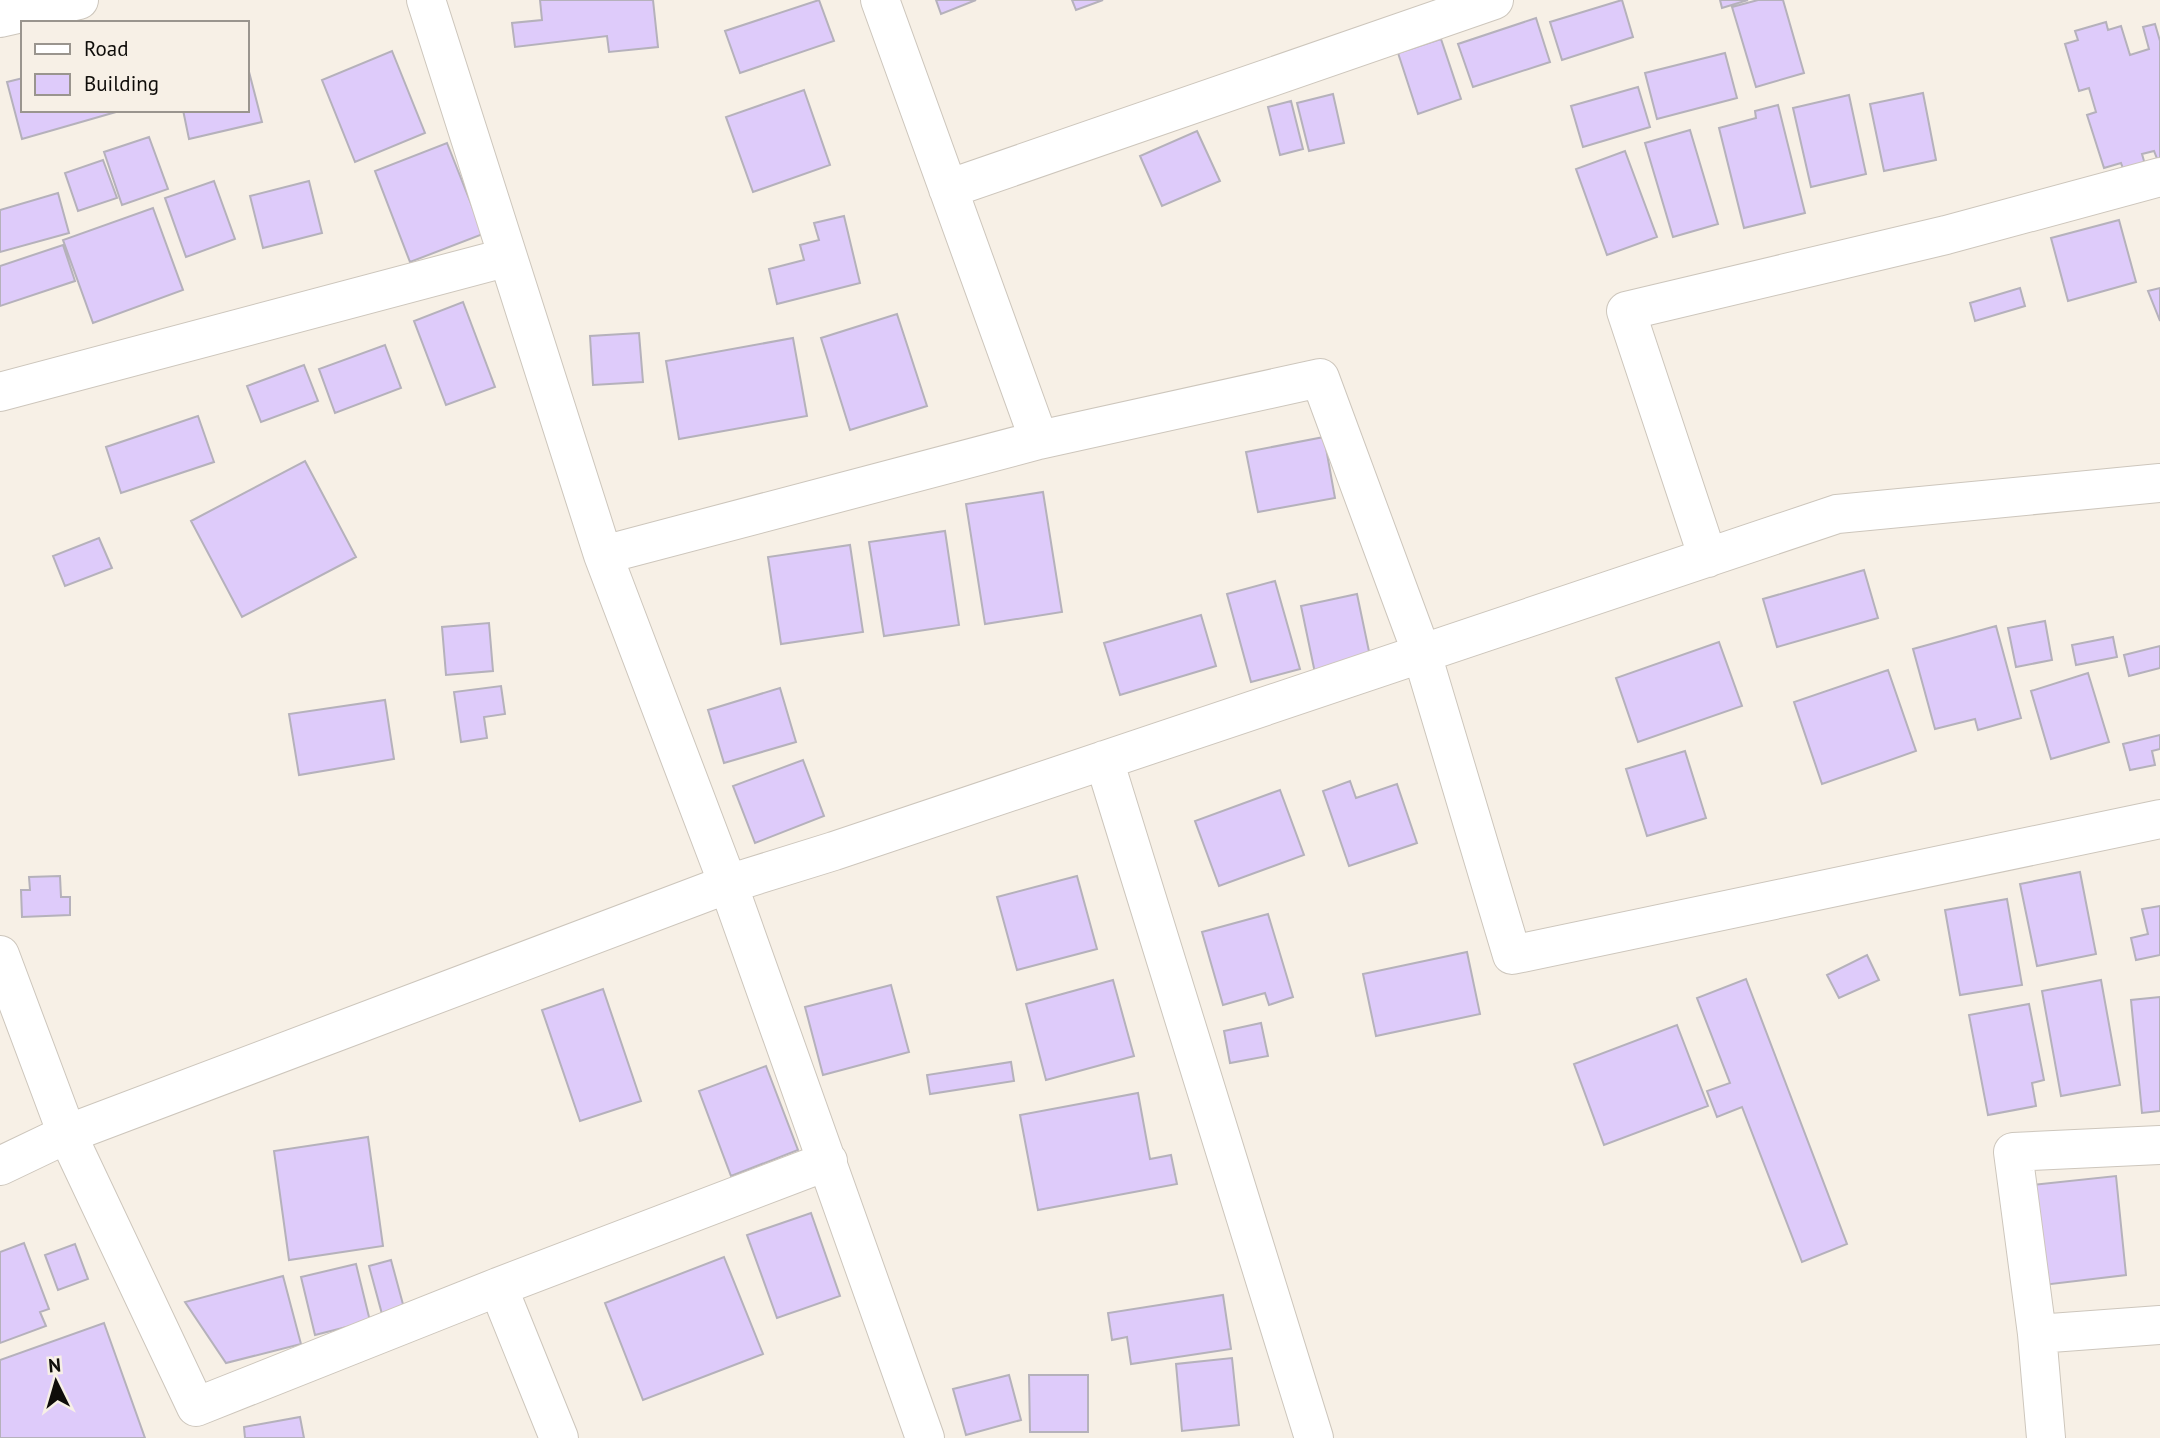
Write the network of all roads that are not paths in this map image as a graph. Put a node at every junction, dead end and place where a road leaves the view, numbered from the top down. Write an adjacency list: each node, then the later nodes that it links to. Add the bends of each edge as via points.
1 (79, 0): 5 (street)
2 (426, 0): 8 (street)
3 (880, 0): 7 (street)
4 (1494, 0): 7 (street)
5 (0, 18)
6 (2160, 177): 13 (street, via 1946,235 1626,311)
7 (948, 189): 10 (street)
8 (508, 257): 9 (street); 12 (street)
9 (0, 392)
10 (1039, 440): 12 (street); 14 (street, via 1320,378)
11 (2160, 483): 13 (street, via 1837,514)
12 (603, 555): 17 (street)
13 (1708, 558): 14 (street)
14 (1422, 654): 15 (street); 16 (street, via 1512,955)
15 (1104, 760): 17 (street); 28 (street)
16 (2160, 819)
17 (728, 884): 19 (street); 21 (street)
18 (0, 955): 19 (street)
19 (67, 1134): 22 (street); 23 (street, via 196,1407)
20 (2160, 1145): 25 (street, via 2012,1152)
21 (828, 1161): 23 (street); 27 (street)
22 (0, 1166)
23 (498, 1287): 26 (street)
24 (2160, 1325): 25 (street)
25 (2037, 1334): 29 (street)
26 (559, 1438)
27 (925, 1438)
28 (1314, 1438)
29 (2046, 1438)

